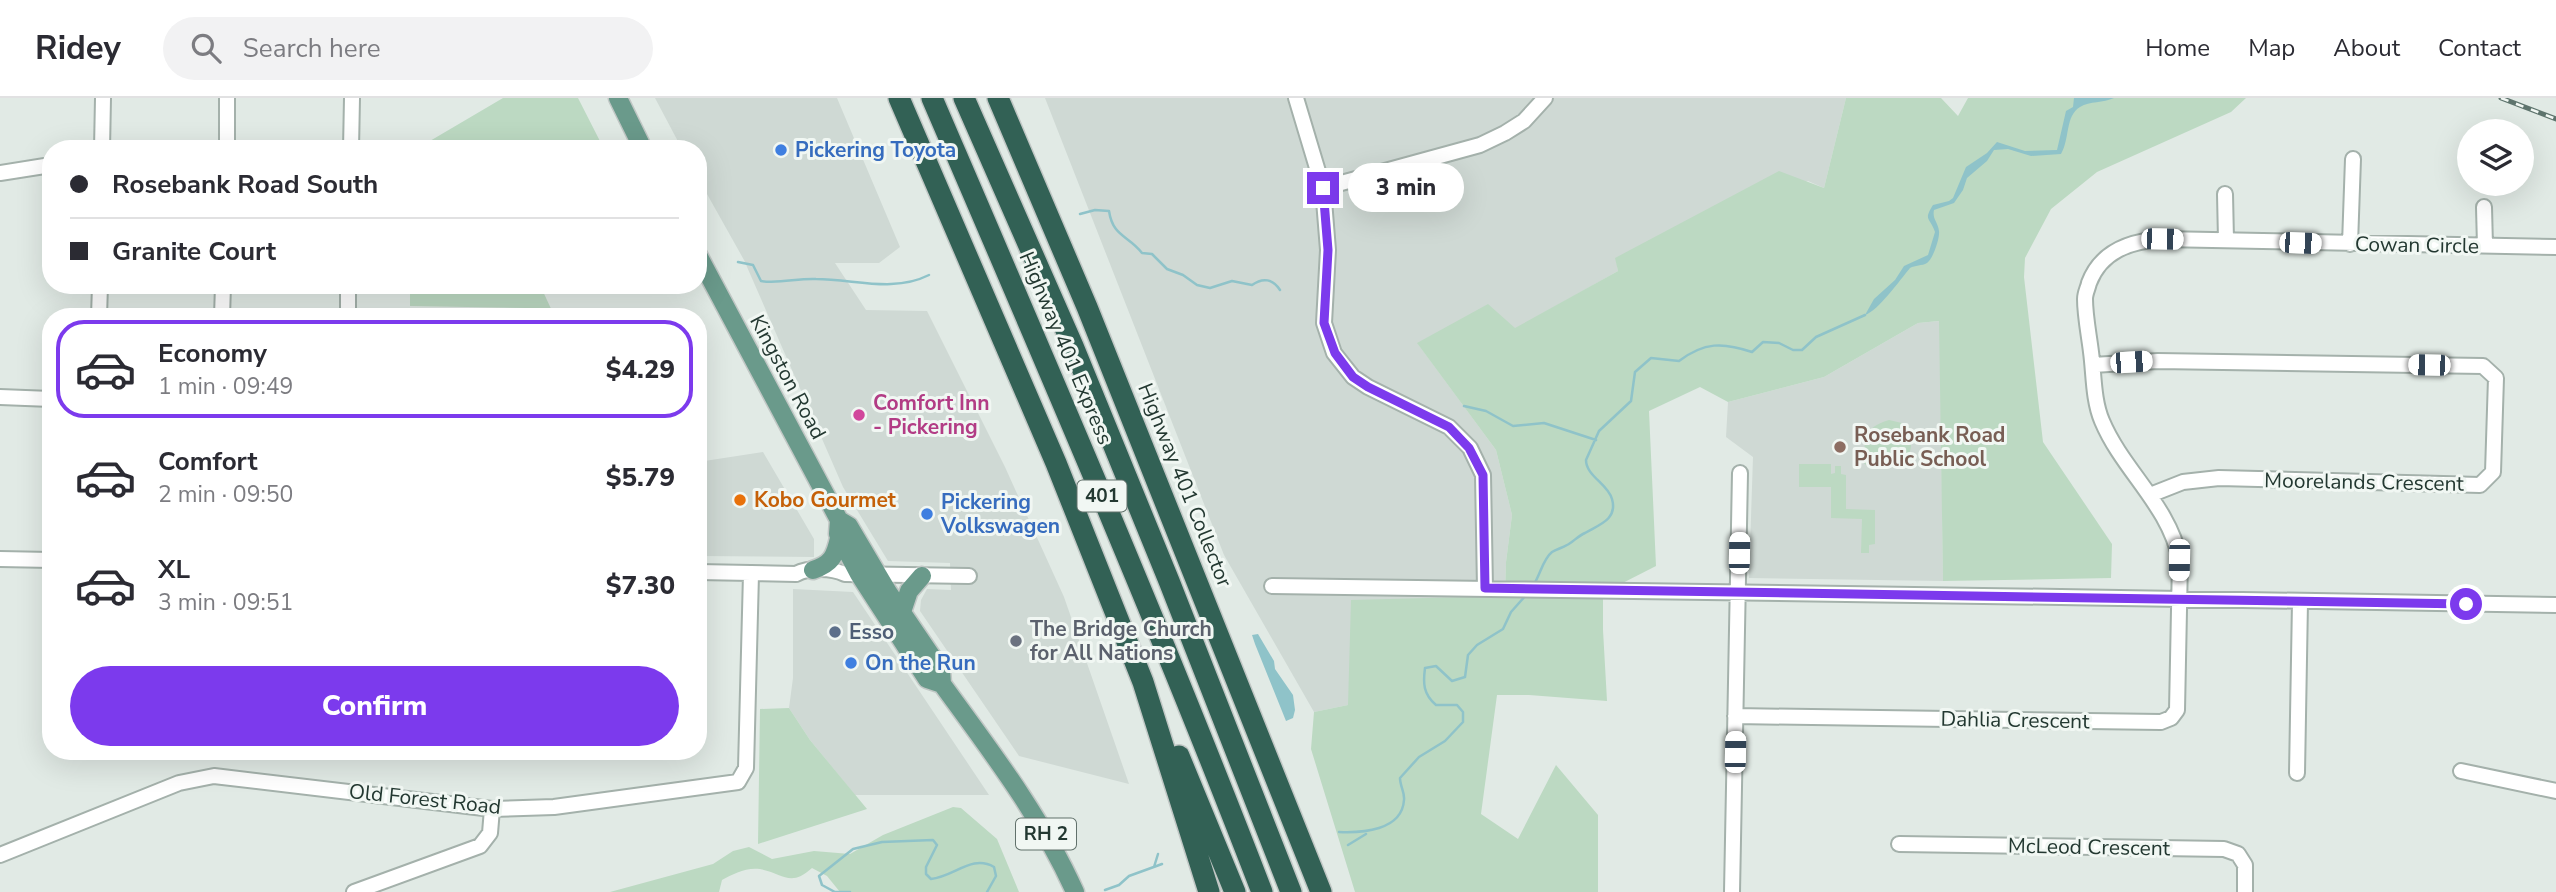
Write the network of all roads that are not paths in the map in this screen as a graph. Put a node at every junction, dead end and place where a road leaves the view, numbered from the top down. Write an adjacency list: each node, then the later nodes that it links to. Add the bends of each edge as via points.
1 (103, 98): 12 (street)
2 (227, 98): 13 (street)
3 (352, 98): 14 (street)
4 (618, 98): 15 (main road)
5 (899, 98): 51 (highway, 401, via 1056,463)
6 (932, 98): 64 (highway, Highway 401 Express / 401, via 1052,376)
7 (964, 98): 65 (highway, Highway 401 Express / 401, via 1073,346)
8 (998, 98): 19 (highway, Highway 401 Collector / 401)
9 (1006, 98): 19 (highway)
10 (1296, 98): 20 (street)
11 (1545, 98): 20 (street, via 1524,121 1480,145)
12 (102, 140)
13 (227, 140)
14 (351, 140)
15 (639, 140)
16 (2353, 159): 24 (street)
17 (42, 166): 18 (street)
18 (0, 173)
19 (1037, 188): 66 (highway, Highway 401 Collector / 401)
20 (1323, 188): 45 (street, via 1328,250 1324,323 1335,353 1360,382 1449,427 1469,448 1483,475)
21 (2225, 194): 23 (street)
22 (2484, 207): 25 (street)
23 (2226, 240): 24 (street, Cowan Circle); 28 (street, Cowan Circle, via 2144,240 2127,244 2103,260 2085,296)
24 (2350, 244): 25 (street, Cowan Circle)
25 (2485, 246): 26 (street, Cowan Circle)
26 (2556, 247)
27 (707, 272): 33 (main road, Kingston Road / RH 2)
28 (2093, 365): 32 (street, Cowan Circle, via 2101,419); 32 (street, Moorelands Crescent, via 2158,360 2483,366 2496,378 2493,472 2480,485 2219,478 2183,482)
29 (0, 397): 30 (street)
30 (42, 399)
31 (1740, 473): 46 (street)
32 (2150, 495): 47 (street, Cowan Circle, via 2176,544)
33 (839, 520): 34 (main road, Kingston Road / RH 2); 41 (main road, Kingston Road / RH 2, via 849,526)
34 (839, 538): 38 (main road, via 830,562); 40 (main road, Kingston Road / RH 2)
35 (0, 559): 36 (street)
36 (42, 560)
37 (707, 572): 39 (street)
38 (804, 572): 39 (street); 40 (street)
39 (751, 574): 57 (street, Old Forest Road, via 746,768 738,782 554,807)
40 (852, 574): 41 (street); 52 (main road, Kingston Road / RH 2, via 927,679)
41 (877, 575): 42 (street); 50 (main road, Kingston Road / RH 2)
42 (922, 576): 43 (street); 50 (main road, via 909,591)
43 (970, 576)
44 (1272, 586): 45 (street)
45 (1485, 588): 46 (street)
46 (1738, 591): 47 (street); 53 (street)
47 (2179, 598): 48 (street); 53 (street, Dahlia Crescent, via 2177,710 2161,722)
48 (2300, 602): 49 (street); 55 (street)
49 (2556, 605)
50 (902, 612): 52 (main road, Kingston Road / RH 2, via 941,670)
51 (1143, 682): 62 (highway, 401); 63 (highway)
52 (942, 684): 61 (main road, Kingston Road / RH 2, via 1025,802)
53 (1735, 716): 67 (street)
54 (2461, 771): 56 (street)
55 (2297, 773)
56 (2556, 791)
57 (492, 810): 59 (street, Old Forest Road, via 214,776 178,783); 60 (street, via 490,833 480,846)
58 (1899, 844): 68 (street, McLeod Crescent, via 2224,849 2238,854 2245,865)
59 (0, 855)
60 (354, 892)
61 (1075, 892)
62 (1209, 892)
63 (1235, 892)
64 (1262, 892)
65 (1291, 892)
66 (1321, 892)
67 (1732, 892)
68 (2245, 892)

